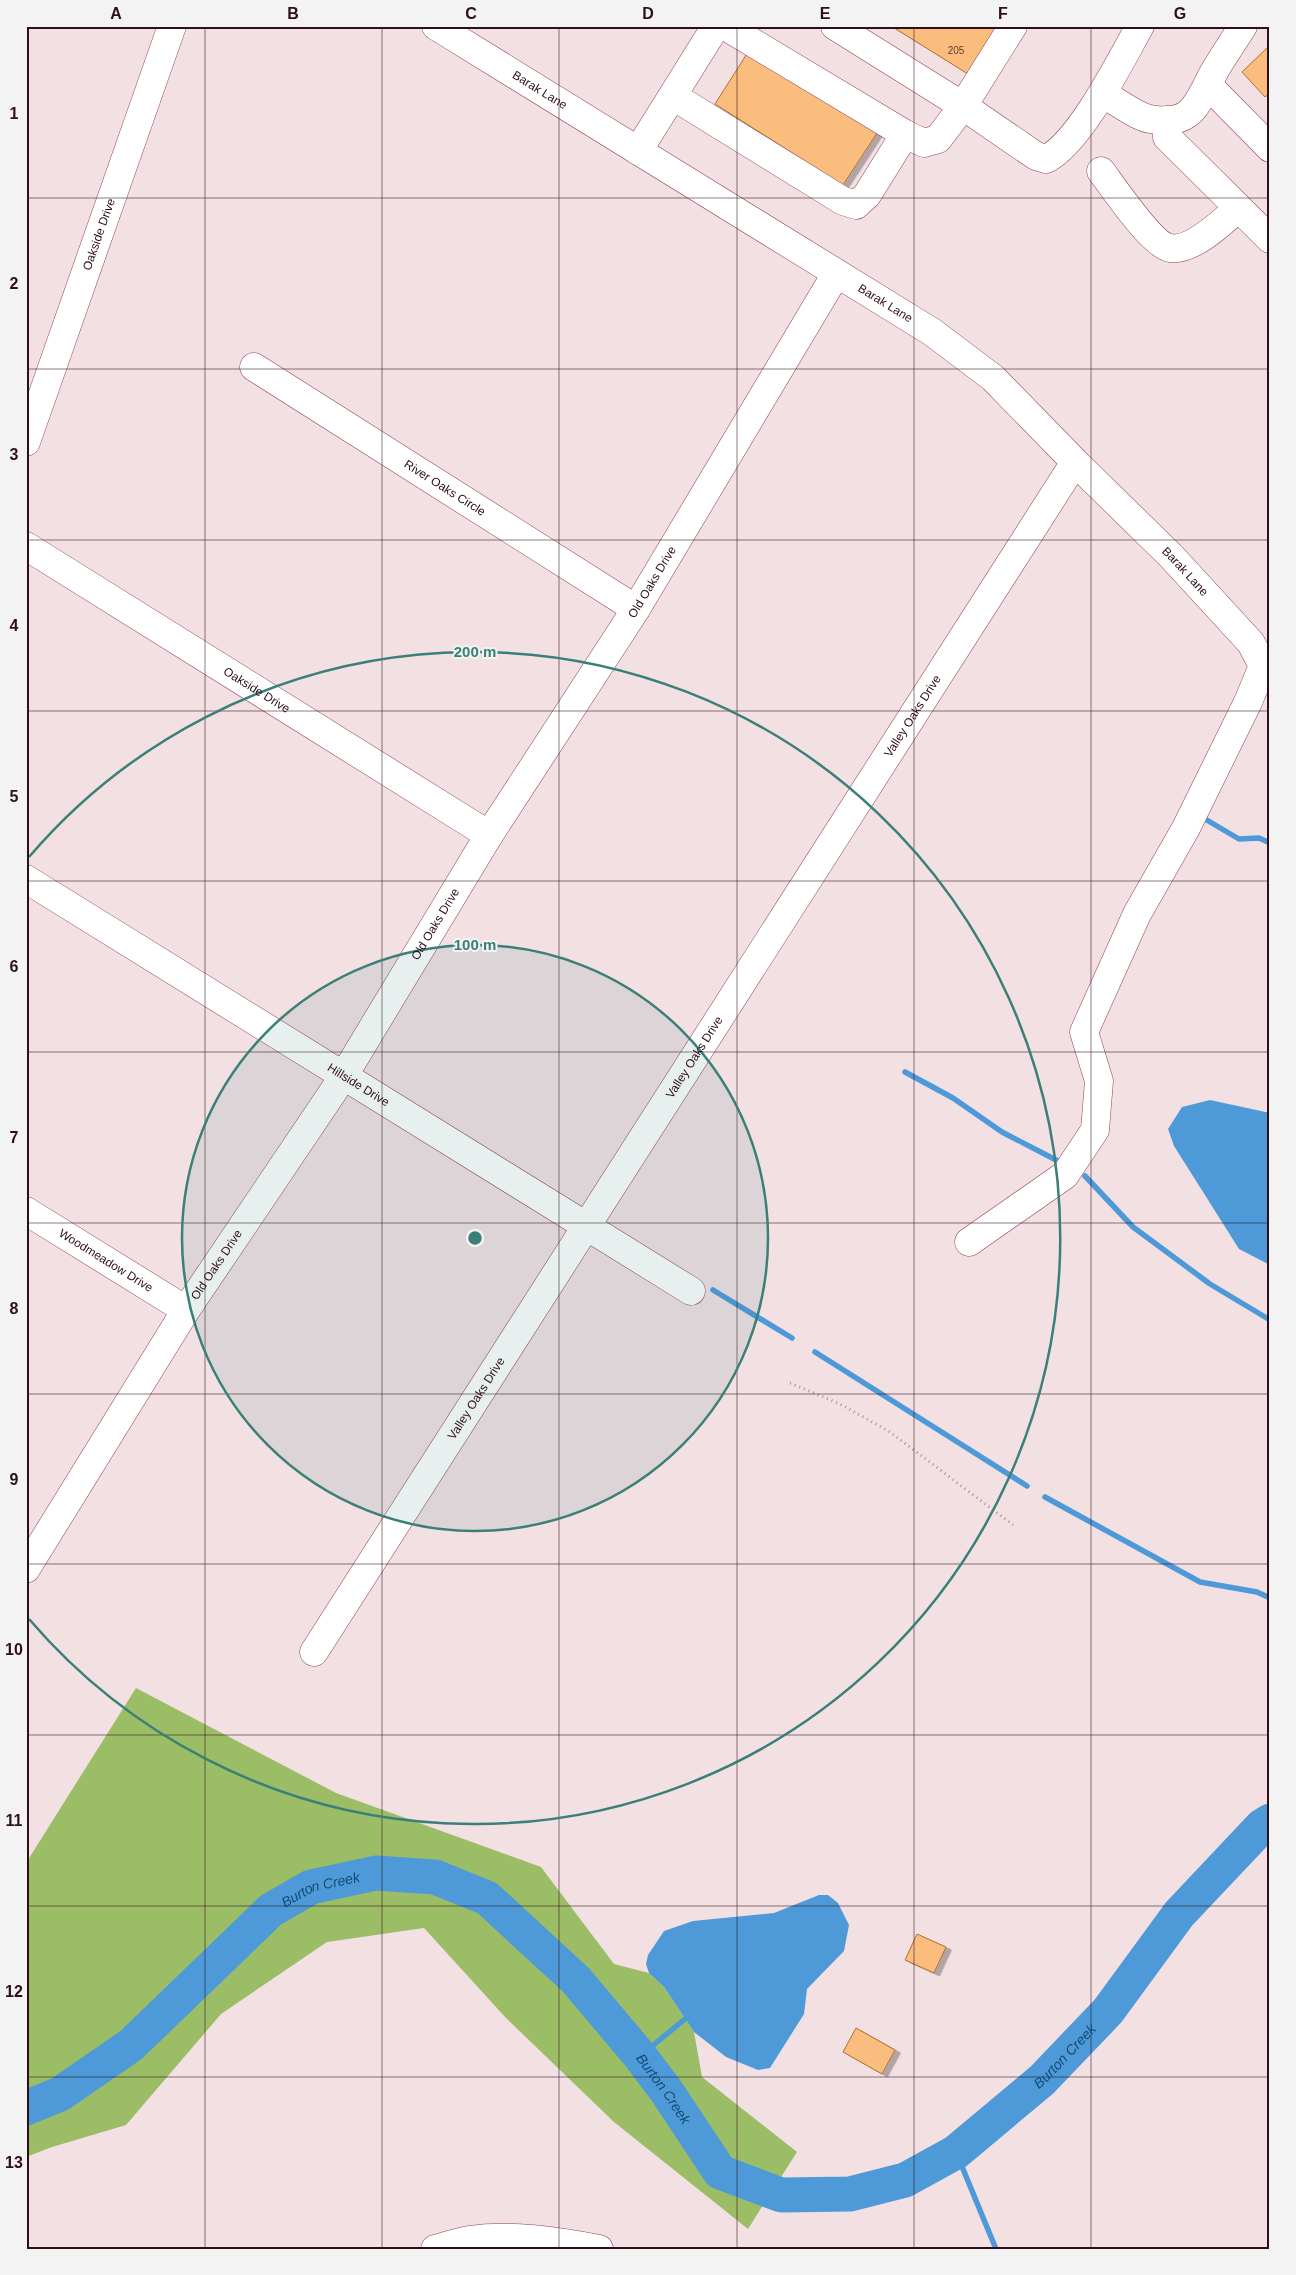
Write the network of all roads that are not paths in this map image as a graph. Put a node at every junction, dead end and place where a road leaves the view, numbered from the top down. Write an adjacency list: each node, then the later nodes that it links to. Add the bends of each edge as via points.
1 (172, 26): 22 (street, Oakside Drive)
2 (436, 26): 16 (street, Barak Lane)
3 (716, 26): 11 (street)
4 (725, 26): 14 (street)
5 (835, 26): 12 (street)
6 (1013, 26): 12 (street)
7 (1140, 26): 10 (street)
8 (1243, 26): 9 (street)
9 (1208, 85): 13 (street, via 1200,102 1188,114); 15 (street)
10 (1102, 94): 12 (street, via 1064,146 1046,159 1036,156); 13 (street, via 1149,119)
11 (673, 96): 14 (street, via 842,201 856,205 868,195); 16 (street)
12 (962, 106): 14 (street, via 938,139 924,143)
13 (1167, 120): 18 (street, via 1167,137)
14 (905, 134)
15 (1270, 148)
16 (638, 152): 20 (street, Barak Lane)
17 (1101, 171): 18 (street, via 1155,240 1170,248 1193,243)
18 (1238, 208): 19 (street)
19 (1270, 239)
20 (836, 274): 23 (street, Barak Lane, via 932,332 993,378); 25 (street, Old Oaks Drive)
21 (254, 367): 25 (street, River Oaks Circle)
22 (26, 442)
23 (1075, 462): 30 (street, Valley Oaks Drive); 31 (street, Barak Lane, via 1172,557 1236,626 1251,643 1263,666 1186,828 1137,914 1084,1032 1099,1081 1094,1130 1065,1175)
24 (26, 546): 26 (street, Oakside Drive)
25 (636, 609): 26 (street, Old Oaks Drive)
26 (489, 835): 28 (street, Old Oaks Drive)
27 (26, 879): 28 (street, Hillside Drive)
28 (343, 1076): 30 (street, Hillside Drive); 33 (street, Old Oaks Drive)
29 (26, 1211): 33 (street, Woodmeadow Drive)
30 (586, 1226): 32 (street, Hillside Drive); 35 (street, Valley Oaks Drive)
31 (969, 1242)
32 (691, 1291)
33 (186, 1310): 34 (street, Old Oaks Drive)
34 (26, 1568)
35 (314, 1652)
36 (435, 2249): 37 (street, via 469,2240 502,2238)
37 (599, 2249)

